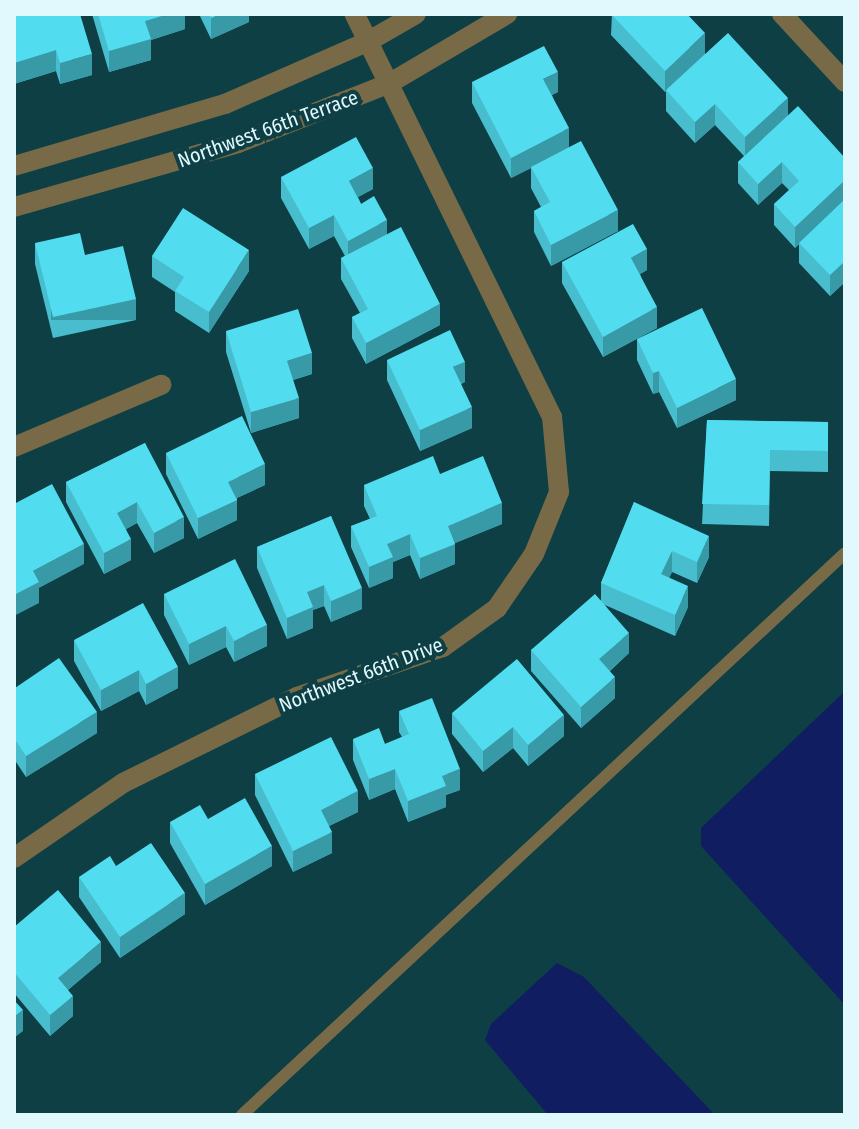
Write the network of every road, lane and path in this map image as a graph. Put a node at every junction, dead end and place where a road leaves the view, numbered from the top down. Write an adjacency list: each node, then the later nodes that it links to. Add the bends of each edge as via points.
1 (355, 14): 5 (street, Northwest 66th Drive)
2 (416, 14): 5 (street, Northwest 66th Terrace)
3 (507, 14): 7 (street, Northwest 66th Terrace)
4 (782, 14): 6 (street)
5 (369, 41): 7 (street, Northwest 66th Drive); 8 (street, Northwest 66th Terrace, via 225,104)
6 (845, 82)
7 (390, 83): 9 (street, Northwest 66th Terrace, via 238,143); 13 (street, Northwest 66th Drive, via 552,417 559,492 534,554 497,608 443,647 297,697 123,783)
8 (14, 166)
9 (14, 207)
10 (161, 385): 11 (street)
11 (14, 447)
12 (845, 553): 14 (lane)
13 (14, 858)
14 (242, 1115)

